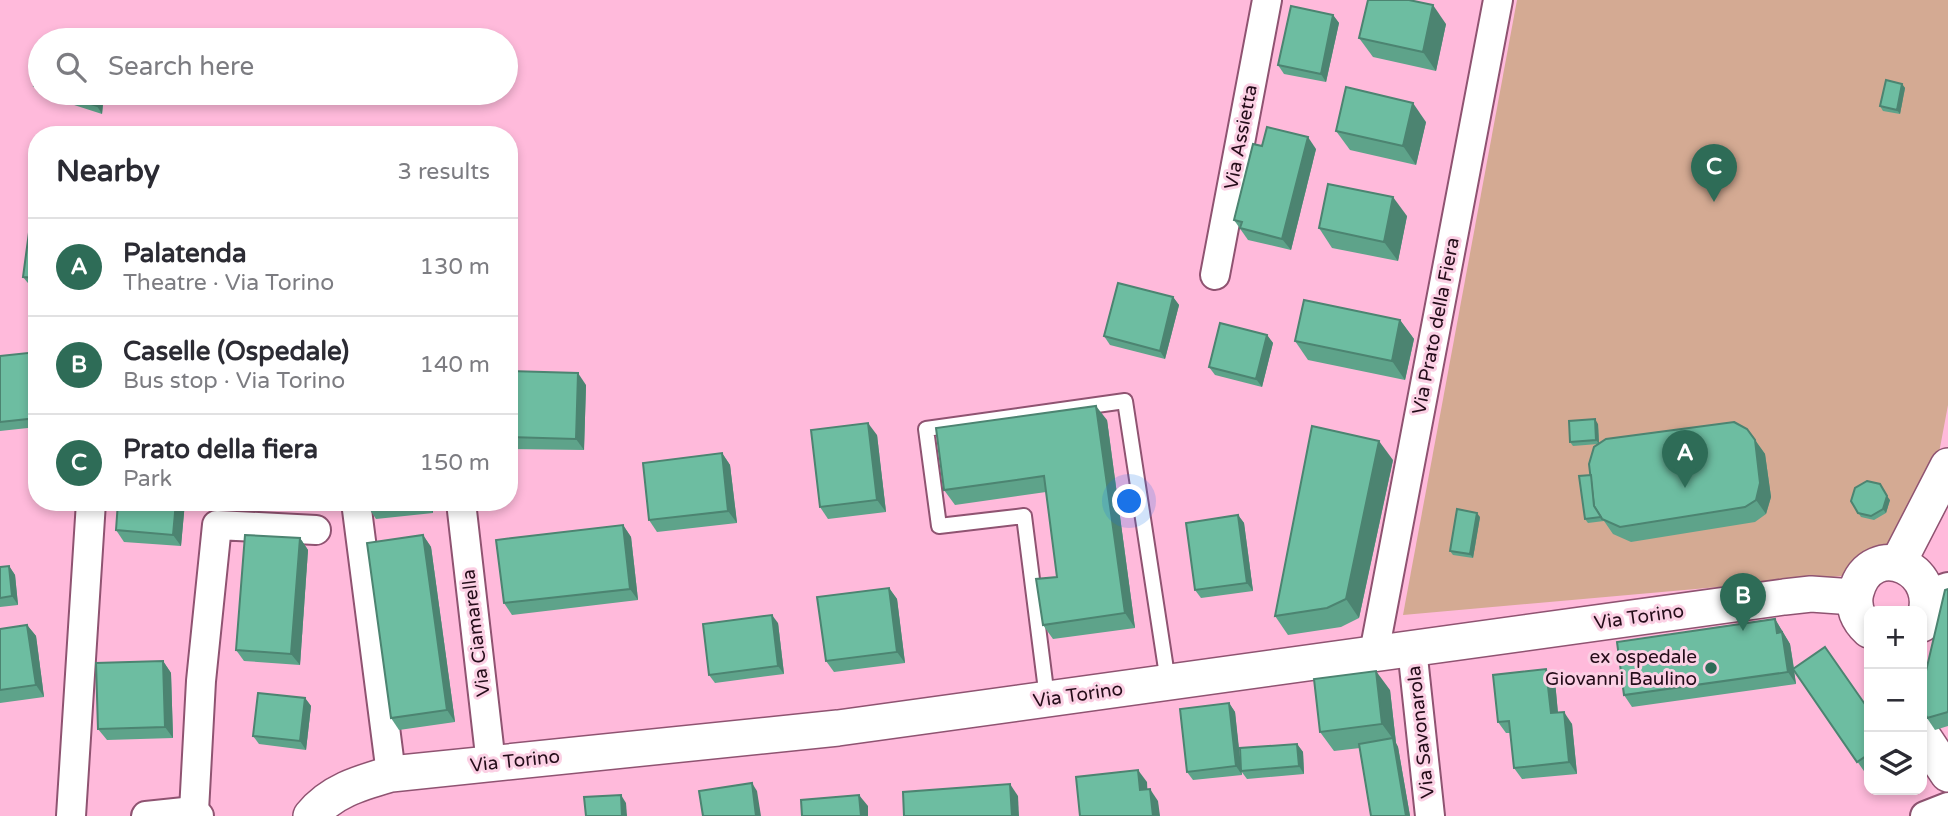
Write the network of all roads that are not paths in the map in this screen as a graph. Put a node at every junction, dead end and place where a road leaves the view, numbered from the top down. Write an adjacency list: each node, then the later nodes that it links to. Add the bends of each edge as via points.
1 (1267, 0): 3 (street, Via Assietta)
2 (1498, 0): 14 (street, Via Prato della Fiera)
3 (1215, 275)
4 (1948, 466): 9 (street)
5 (90, 511): 23 (street)
6 (357, 511): 20 (street)
7 (462, 511): 18 (street, Via Ciamarella)
8 (316, 530): 22 (street, via 217,525 201,681)
9 (1898, 563): 10 (street, via 1874,567 1864,575); 11 (street, via 1919,573)
10 (1854, 597): 12 (street, via 1855,610); 13 (street, Via Torino, via 1811,594)
11 (1933, 601)
12 (1864, 624)
13 (1412, 648): 14 (street, Via Torino); 26 (street, Via Savonarola)
14 (1374, 653): 15 (street, Via Torino)
15 (1168, 682): 16 (street, Via Torino); 16 (lane, via 1125,401 926,429 939,526 1024,516)
16 (1047, 699): 18 (street, Via Torino, via 838,728)
17 (1927, 742): 19 (street)
18 (491, 764): 20 (street, Via Torino)
19 (1945, 766)
20 (391, 774): 25 (street, Via Torino, via 349,786)
21 (1948, 807): 27 (street)
22 (197, 813): 24 (street)
23 (71, 816)
24 (146, 816)
25 (311, 816)
26 (1430, 816)
27 (1925, 816)

